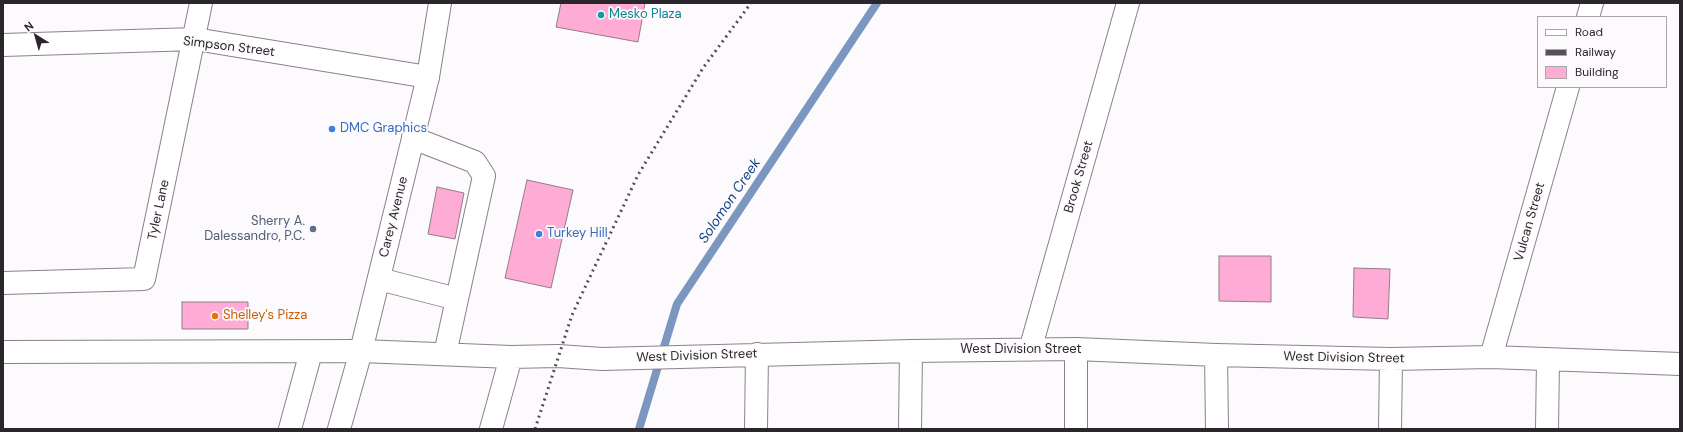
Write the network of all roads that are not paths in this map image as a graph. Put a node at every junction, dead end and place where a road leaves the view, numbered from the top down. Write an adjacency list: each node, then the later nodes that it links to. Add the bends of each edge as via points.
1 (201, 3): 6 (street, Tyler Lane)
2 (440, 3): 8 (street, Carey Avenue)
3 (1128, 3): 15 (street, Brook Street)
4 (1592, 3): 5 (street)
5 (1588, 16)
6 (195, 40): 7 (street, Simpson Street); 8 (street, Simpson Street); 12 (street, Tyler Lane, via 144,279)
7 (3, 45)
8 (428, 77): 10 (street, Carey Avenue)
9 (1568, 88): 24 (street, Vulcan Street)
10 (413, 138): 11 (street, Carey Avenue); 13 (street, via 475,162 484,176)
11 (379, 279): 13 (street); 19 (street, Carey Avenue)
12 (3, 283)
13 (457, 299): 20 (street)
14 (1076, 349): 15 (street, West Division Street); 22 (street, West Division Street); 33 (street)
15 (1030, 350): 16 (street, West Division Street)
16 (911, 351): 21 (street, West Division Street); 32 (street)
17 (3, 352): 18 (street, West Division Street)
18 (312, 352): 19 (street, West Division Street); 28 (street)
19 (361, 352): 20 (street, West Division Street); 29 (street, Carey Avenue)
20 (445, 354): 23 (street, West Division Street)
21 (757, 354): 23 (street, West Division Street, via 691,358); 31 (street)
22 (1216, 355): 25 (street, West Division Street); 34 (street)
23 (511, 357): 30 (street)
24 (1491, 357): 25 (street, West Division Street); 26 (street, West Division Street)
25 (1391, 359): 35 (street)
26 (1548, 359): 27 (street, West Division Street); 36 (street)
27 (1680, 364)
28 (290, 429)
29 (339, 429)
30 (491, 429)
31 (756, 429)
32 (910, 429)
33 (1076, 429)
34 (1217, 429)
35 (1390, 429)
36 (1547, 429)

